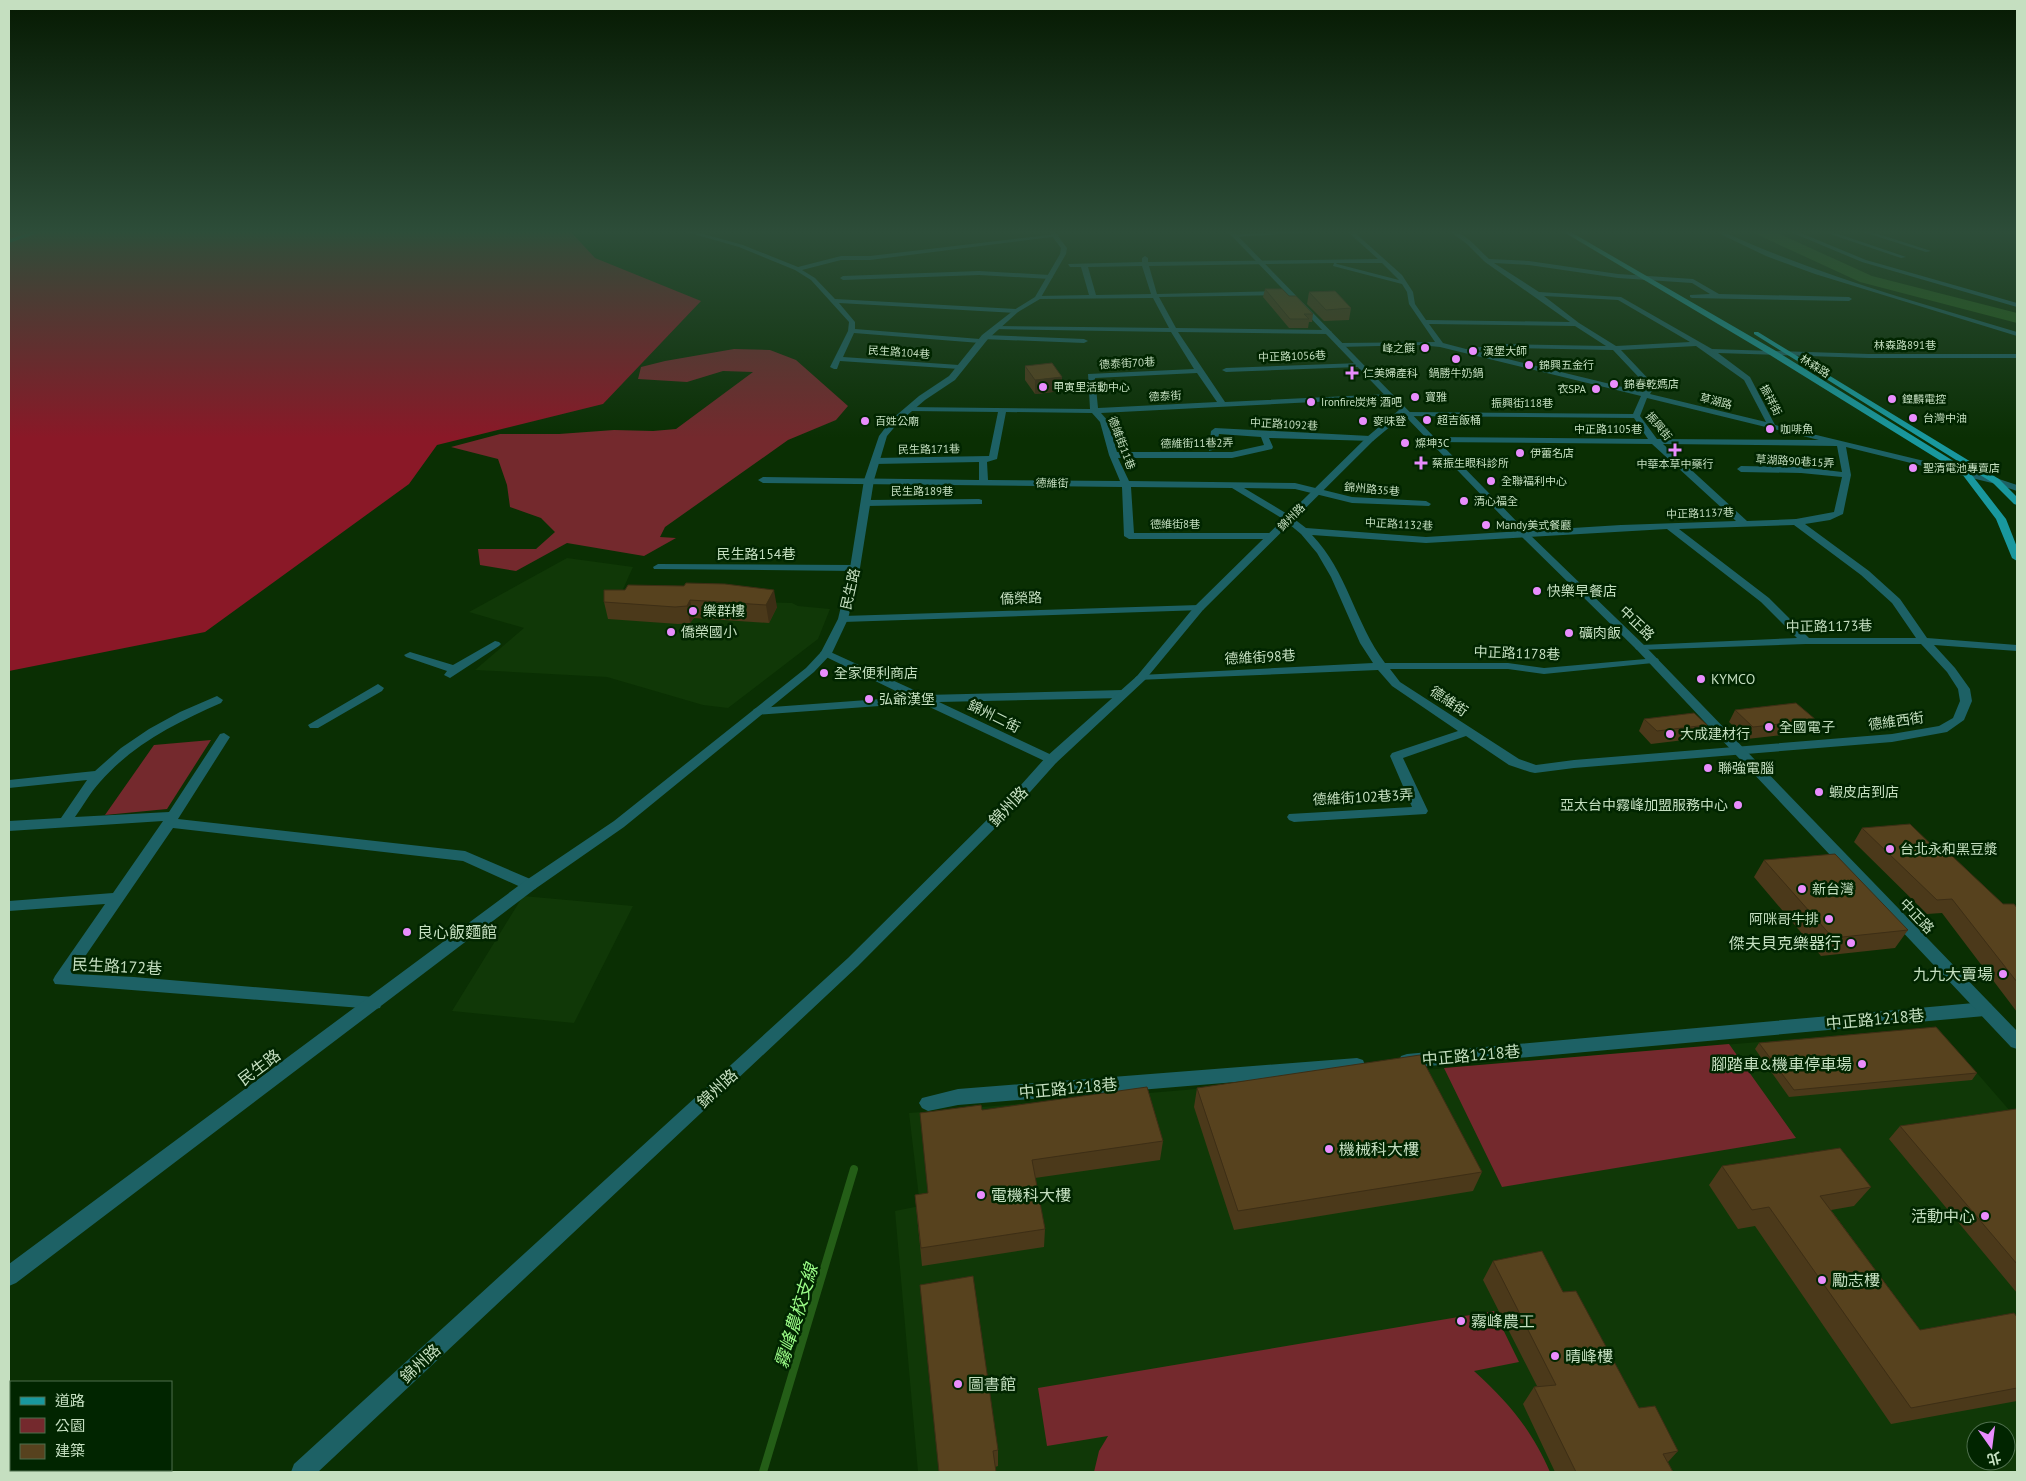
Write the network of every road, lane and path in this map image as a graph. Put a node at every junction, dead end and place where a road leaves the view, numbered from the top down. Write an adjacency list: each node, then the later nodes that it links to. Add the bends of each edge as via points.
1 (1034, 300): 13 (street, 民生路)
2 (1157, 300): 18 (street)
3 (1298, 300): 19 (street, 中正路)
4 (1411, 300): 14 (street)
5 (1545, 300): 15 (street, 振興街)
6 (1623, 300): 24 (street, 振祥街)
7 (1684, 300): 29 (main road, 林森路)
8 (1699, 300): 30 (main road, 林森路)
9 (1906, 300): 20 (street)
10 (2000, 300): 12 (street)
11 (832, 301): 13 (street); 17 (street, via 852,322)
12 (2017, 305)
13 (1016, 311): 16 (street, 民生路)
14 (1425, 322): 15 (street); 25 (street)
15 (1577, 324): 26 (street, 振興街)
16 (995, 328): 18 (street); 21 (street, 民生路)
17 (852, 331): 21 (street); 33 (street, 民生路104巷, via 836,364)
18 (1176, 332): 19 (street); 35 (street)
19 (1328, 332): 23 (street, 中正路)
20 (2017, 334)
21 (982, 339): 22 (street); 33 (street, 民生路)
22 (1084, 340)
23 (1341, 344): 25 (street, 草湖路); 32 (street, 中正路)
24 (1696, 344): 26 (street); 28 (street, 振祥街)
25 (1440, 345): 27 (street, 草湖路)
26 (1615, 348): 27 (street, via 1504,346); 37 (street, 振興街, via 1651,386)
27 (1460, 350): 37 (street, 草湖路)
28 (1710, 351): 29 (street, 林森路891巷); 44 (street, 振祥街, via 1747,378)
29 (1773, 353): 30 (street, 林森路891巷); 55 (main road, 林森路)
30 (1793, 354): 31 (street, 林森路891巷); 59 (main road, 林森路)
31 (2017, 356)
32 (1358, 365): 34 (street, 中正路1056巷); 36 (street, 中正路)
33 (959, 367): 39 (street, 民生路, via 952,378)
34 (1226, 370)
35 (1200, 371): 38 (street); 41 (street, 德泰街70巷, via 1090,376)
36 (1390, 396): 38 (street, 德泰街); 42 (street, 中正路)
37 (1646, 396): 43 (street, 振興街); 44 (street, 草湖路)
38 (1222, 404): 41 (street, 德泰街)
39 (910, 409): 40 (street, 德泰街); 53 (street, 民生路, via 882,436)
40 (1002, 411): 41 (street, 德泰街); 52 (street, via 993,460)
41 (1094, 411): 51 (street, 德維街11巷, via 1104,421)
42 (1406, 412): 43 (street, 振興街118巷); 46 (street, 錦州路); 47 (street, 中正路)
43 (1636, 416): 48 (street, 振興街)
44 (1772, 426): 49 (street, 草湖路)
45 (1264, 435): 46 (street, 中正路1092巷); 50 (street, 中正路1092巷, via 1215,431); 51 (street, 德維街11巷2弄, via 1268,447 1232,454)
46 (1370, 439): 65 (street, 錦州路)
47 (1434, 440): 48 (street, 中正路1105巷); 75 (street, 中正路)
48 (1654, 441): 49 (street, 中正路1105巷); 72 (street, 振興街)
49 (1841, 443): 55 (street, 草湖路); 56 (street)
50 (1212, 449)
51 (1113, 455): 62 (street, 德維街11巷)
52 (984, 459): 53 (street, 民生路171巷); 60 (street)
53 (875, 461): 58 (street, 民生路)
54 (1741, 469): 56 (street, 草湖路90巷15弄)
55 (1965, 472): 59 (street, 草湖路); 77 (main road, 林森路, via 2001,519)
56 (1847, 475): 71 (street, 中正路1137巷, via 1838,514)
57 (763, 480): 58 (street, 德維街)
58 (869, 480): 60 (street, 德維街); 68 (street, 民生路)
59 (1996, 481): 61 (street, 草湖路); 64 (street, 草湖路); 67 (main road, 林森路)
60 (984, 482): 62 (street, 德維街)
61 (2017, 483)
62 (1126, 485): 63 (street, 德維街); 76 (street, 德維街8巷, via 1129,536)
63 (1234, 486): 65 (street, 德維街, via 1295,486); 70 (street, 德維街)
64 (2017, 488)
65 (1317, 492): 69 (street, 錦州路35巷, via 1352,500); 70 (street, 錦州路)
66 (979, 502): 68 (street, 民生路189巷)
67 (2017, 502)
68 (866, 503): 79 (street, 民生路)
69 (1426, 504)
70 (1290, 519): 74 (street, 德維街); 76 (street, 錦州路)
71 (1796, 522): 72 (street, 中正路1137巷); 83 (street, 德維西街, via 1865,573 1896,601)
72 (1744, 524): 73 (street, 中正路1137巷)
73 (1670, 527): 75 (street, 中正路1137巷); 82 (street, via 1764,600)
74 (1304, 531): 75 (street, 中正路1132巷, via 1426,540); 90 (street, 德維街, via 1322,553)
75 (1523, 533): 85 (street, 中正路)
76 (1272, 536): 80 (street, 錦州路)
77 (2017, 558)
78 (658, 567): 79 (street, 民生路154巷)
79 (855, 568): 81 (street, 民生路)
80 (1199, 608): 81 (street, 僑榮路); 91 (street, 錦州路)
81 (843, 619): 87 (street, 民生路)
82 (1806, 641): 83 (street, 中正路1173巷); 85 (street, 中正路1173巷)
83 (1924, 641): 86 (street, 中正路1173巷); 100 (street, 德維西街, via 1964,689 1966,700 1958,720 1943,729 1892,738)
84 (494, 644): 88 (street, via 452,672)
85 (1641, 648): 89 (street, 中正路)
86 (2017, 648)
87 (826, 653): 94 (street); 96 (street, 民生路)
88 (410, 655)
89 (1653, 660): 90 (street, 中正路1178巷, via 1544,671 1508,666); 100 (street, 中正路)
90 (1380, 666): 91 (street, 德維街98巷); 98 (street, 德維街, via 1396,684)
91 (1141, 678): 93 (street, 錦州路)
92 (378, 688): 97 (street)
93 (1123, 694): 94 (street); 101 (street, 錦州路)
94 (924, 699): 96 (street); 101 (street, 錦州二街)
95 (217, 700): 102 (street, via 175,718 138,741)
96 (758, 712): 108 (street, 民生路, via 619,824)
97 (314, 725)
98 (1466, 732): 100 (street, 德維街, via 1514,762 1535,769); 104 (street, 德維街102巷3弄, via 1396,756 1421,811)
99 (224, 737): 105 (street, 民生路172巷)
100 (1740, 751): 112 (street, 中正路)
101 (1051, 760): 118 (street, 錦州路, via 853,962)
102 (98, 775): 103 (street); 106 (street)
103 (9, 784)
104 (1294, 817)
105 (171, 820): 106 (street); 108 (street, via 465,856); 109 (street, 民生路172巷)
106 (66, 822): 107 (street)
107 (9, 826)
108 (530, 885): 111 (street, 民生路)
109 (116, 898): 110 (street); 111 (street, 民生路172巷, via 61,980 134,983)
110 (9, 906)
111 (374, 1004): 117 (street, 民生路)
112 (1985, 1009): 113 (street, 中正路); 114 (street, 中正路1218巷)
113 (2015, 1038)
114 (1394, 1062)
115 (1374, 1064): 116 (street, 中正路1218巷, via 958,1097)
116 (928, 1104)
117 (9, 1276)
118 (302, 1472)

